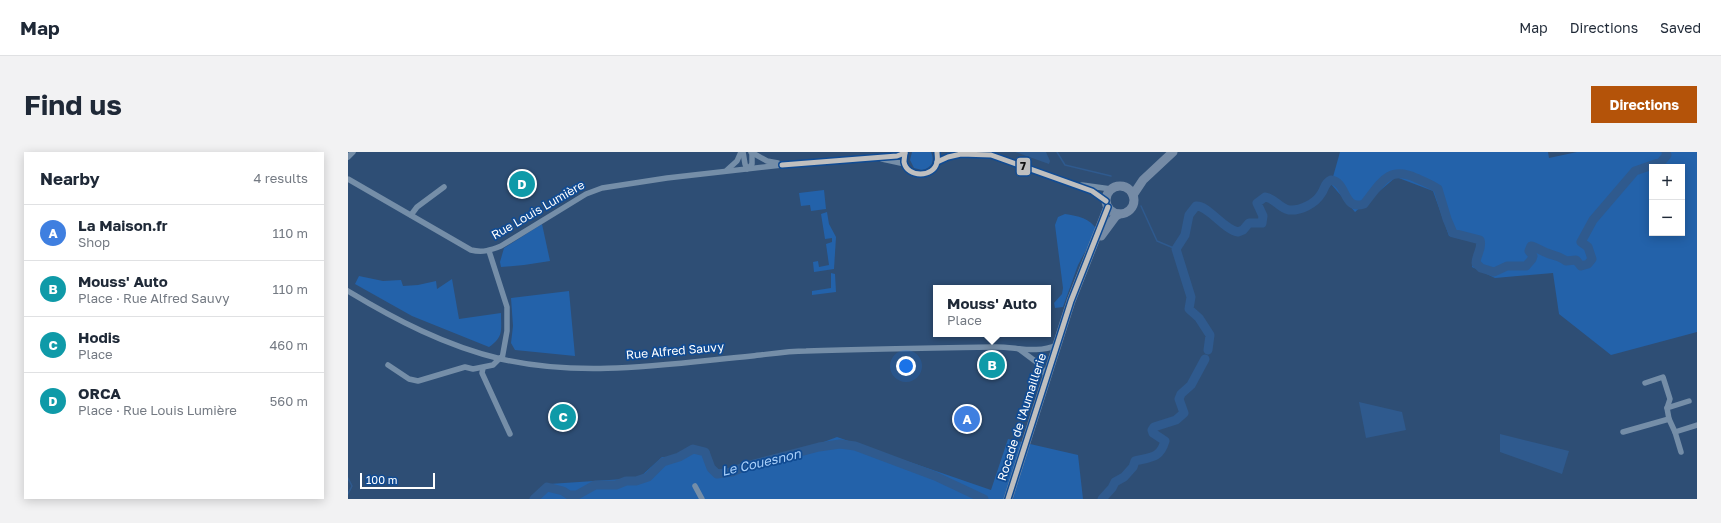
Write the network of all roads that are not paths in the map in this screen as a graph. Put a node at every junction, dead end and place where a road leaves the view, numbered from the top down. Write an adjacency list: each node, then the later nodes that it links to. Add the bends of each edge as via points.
1 (353, 152): 9 (street)
2 (742, 152): 14 (street); 15 (street, via 737,161)
3 (752, 152): 13 (street); 14 (street, via 752,164)
4 (905, 152): 10 (street, Rue Louis Lumière, via 897,156); 12 (street)
5 (937, 152): 11 (street)
6 (949, 152): 8 (street)
7 (1173, 152): 16 (main road)
8 (961, 154): 11 (street); 18 (street, via 991,155)
9 (348, 157)
10 (876, 158): 12 (street, Rue Louis Lumière); 13 (street, Rue Louis Lumière)
11 (937, 162): 12 (street, via 932,170 922,175 912,172)
12 (905, 164)
13 (782, 165): 14 (street, Rue Louis Lumière)
14 (748, 168): 15 (street, Rue Louis Lumière)
15 (725, 171): 26 (street, Rue Louis Lumière, via 602,188 586,194)
16 (1151, 172): 19 (main road); 22 (main road)
17 (348, 179): 25 (street, Rue Louis Lumière)
18 (1074, 184): 21 (street); 23 (street, via 1092,191)
19 (1124, 186): 21 (main road); 22 (main road)
20 (444, 187): 25 (street, via 417,207)
21 (1111, 189): 23 (main road, via 1106,196)
22 (1133, 195): 24 (main road, via 1131,208 1128,212)
23 (1107, 204): 24 (main road, via 1113,212); 27 (main road, Rocade de l'Aumaillerie)
24 (1119, 214): 27 (main road, Rocade de l'Aumaillerie)
25 (411, 215): 26 (street, Rue Louis Lumière, via 471,250)
26 (489, 251): 31 (street, via 506,307 507,331)
27 (1091, 253): 29 (main road, Rocade de l'Aumaillerie)
28 (348, 291): 31 (street, Rue Alfred Sauvy, via 394,318 433,336)
29 (1057, 345): 30 (street, Rue Alfred Sauvy, via 1048,349); 34 (main road, Rocade de l'Aumaillerie)
30 (1019, 349): 31 (street, Rue Alfred Sauvy, via 999,347 804,351 601,368 554,367); 34 (street, via 1039,364)
31 (501, 359): 33 (street)
32 (388, 365): 33 (street, via 408,379 418,381 465,367)
33 (483, 368): 42 (street, via 482,373)
34 (1047, 377): 46 (main road, Rocade de l'Aumaillerie)
35 (1645, 383): 37 (street, via 1663,377 1670,399)
36 (1689, 401): 37 (street)
37 (1667, 408): 38 (street)
38 (1669, 419): 40 (street); 41 (street)
39 (1697, 424): 41 (street)
40 (1623, 432)
41 (1675, 432): 43 (street)
42 (510, 434)
43 (1682, 452)
44 (695, 486): 45 (street)
45 (702, 499)
46 (1008, 499)

